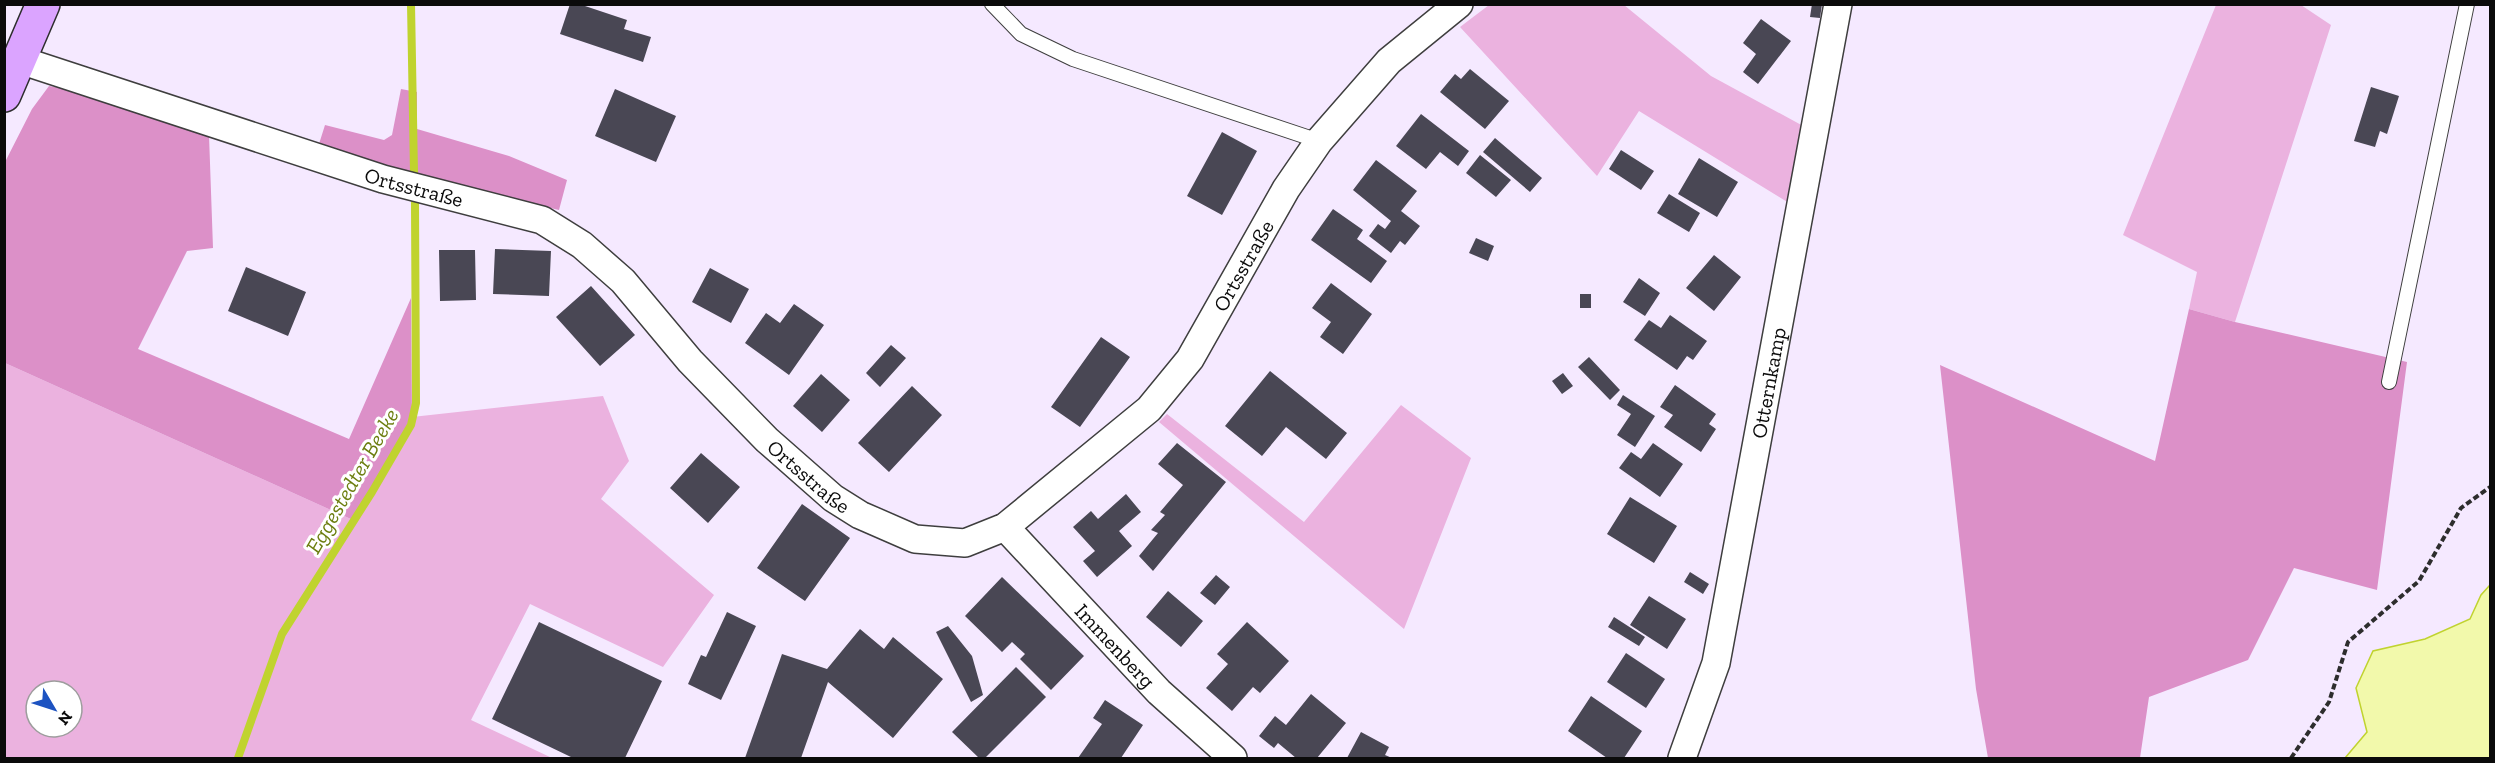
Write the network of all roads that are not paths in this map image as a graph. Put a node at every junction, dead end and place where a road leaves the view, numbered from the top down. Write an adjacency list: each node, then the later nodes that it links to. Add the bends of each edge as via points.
1 (43, 4): 6 (main road)
2 (992, 4): 8 (lane, via 1021,34 1073,59)
3 (1459, 4): 8 (street, Ortsstraße, via 1389,61)
4 (1838, 4): 12 (street, Otternkamp, via 1716,663)
5 (2467, 4): 9 (lane)
6 (20, 60): 7 (main road); 10 (street, Ortsstraße, via 383,179 542,219 582,245 624,281 690,361 767,440 833,498 860,515 915,539 965,543)
7 (4, 95)
8 (1319, 141): 10 (street, Ortsstraße, via 1286,189 1183,367 1149,409)
9 (2388, 382)
10 (1005, 527): 11 (street, Immenberg, via 1159,692)
11 (1233, 759)
12 (1682, 759)

